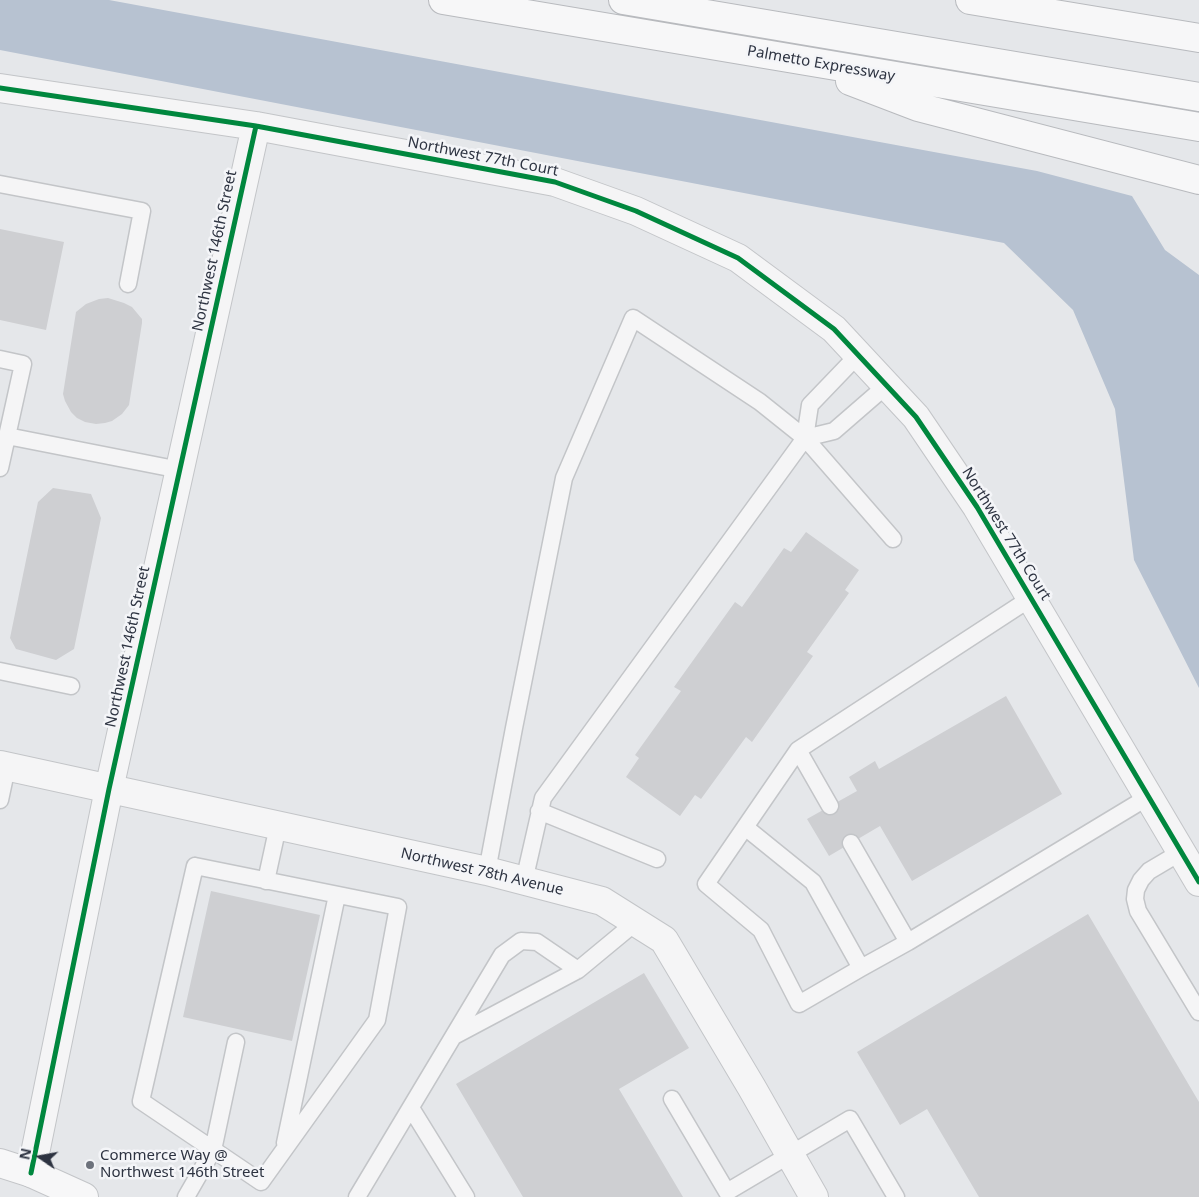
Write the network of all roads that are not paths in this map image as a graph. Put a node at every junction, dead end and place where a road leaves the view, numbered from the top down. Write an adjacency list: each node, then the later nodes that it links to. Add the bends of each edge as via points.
1 (443, 0): 5 (main road, Palmetto Expressway)
2 (623, 0): 7 (main road)
3 (970, 0): 4 (main road)
4 (1199, 38)
5 (795, 60): 9 (main road, Palmetto Expressway); 10 (main road, via 918,107)
6 (0, 88): 8 (street, Northwest 77th Court)
7 (1199, 97)
8 (256, 126): 13 (street, Northwest 77th Court, via 555,182 636,211 738,258 834,329); 19 (street, Northwest 146th Street)
9 (1199, 127)
10 (1199, 180)
11 (0, 184): 12 (lane, via 142,211)
12 (128, 284)
13 (858, 355): 15 (street, Northwest 77th Court); 17 (lane, via 810,405)
14 (0, 359): 16 (lane, via 23,364)
15 (887, 385): 17 (lane, via 834,432); 21 (street, Northwest 77th Court, via 916,417 977,507)
16 (7, 436): 18 (lane); 19 (lane)
17 (805, 438): 20 (lane); 30 (lane, via 543,798); 36 (lane, via 760,402 632,318 564,478)
18 (0, 468)
19 (180, 470): 26 (street, Northwest 146th Street)
20 (893, 539)
21 (1031, 598): 24 (lane); 27 (street, Northwest 77th Court)
22 (0, 671): 23 (lane)
23 (71, 686)
24 (798, 750): 29 (lane); 32 (lane)
25 (3, 766): 26 (street, Northwest 78th Avenue); 28 (lane)
26 (110, 789): 31 (street, Northwest 78th Avenue); 54 (street, Northwest 146th Street)
27 (1148, 797): 34 (street, Northwest 77th Court); 42 (lane)
28 (0, 800)
29 (830, 806)
30 (539, 811): 35 (lane); 38 (lane)
31 (278, 826): 36 (street, Northwest 78th Avenue); 37 (lane)
32 (745, 827): 43 (lane, via 813,882); 43 (lane, via 706,884 761,930 799,1004)
33 (851, 843): 42 (lane)
34 (1181, 852): 39 (street, Northwest 77th Court); 45 (lane, via 1149,871 1141,880 1134,898 1138,911)
35 (657, 860)
36 (487, 872): 38 (street, Northwest 78th Avenue)
37 (266, 881): 40 (lane); 50 (lane, via 195,866 140,1101)
38 (524, 881): 41 (street, Northwest 78th Avenue, via 602,901)
39 (1199, 882)
40 (337, 895): 51 (lane); 51 (lane, via 398,907 377,1020)
41 (636, 922): 44 (lane); 52 (street, Northwest 78th Avenue, via 664,940)
42 (908, 942): 43 (lane)
43 (861, 968)
44 (578, 970): 46 (lane); 46 (lane, via 537,942 521,941 502,955)
45 (1199, 1012)
46 (454, 1036): 49 (lane)
47 (236, 1042): 50 (lane)
48 (672, 1100): 52 (lane, via 727,1192)
49 (411, 1108): 57 (lane); 58 (lane)
50 (213, 1150): 51 (lane, via 260,1182); 56 (lane)
51 (284, 1150)
52 (790, 1155): 59 (street, Northwest 78th Avenue); 60 (lane, via 850,1119)
53 (0, 1163): 54 (main road)
54 (31, 1174): 55 (main road)
55 (84, 1197)
56 (186, 1197)
57 (357, 1197)
58 (466, 1197)
59 (814, 1197)
60 (896, 1197)

